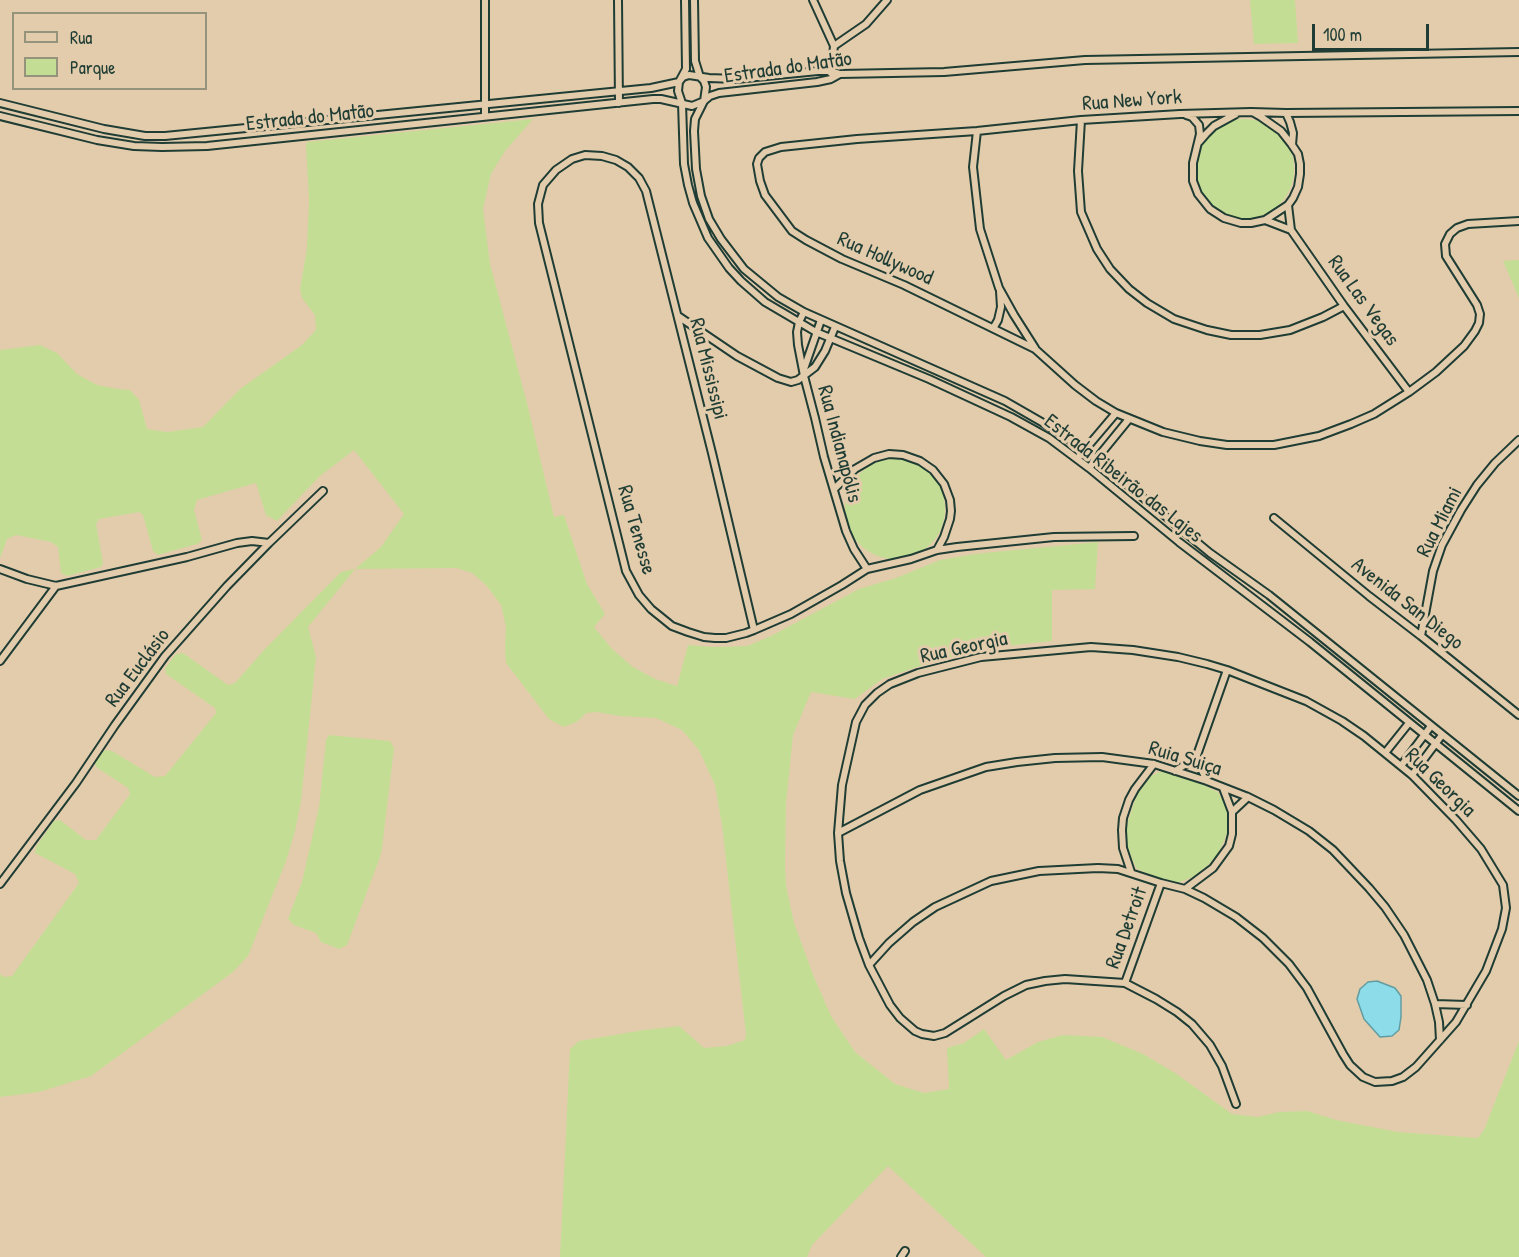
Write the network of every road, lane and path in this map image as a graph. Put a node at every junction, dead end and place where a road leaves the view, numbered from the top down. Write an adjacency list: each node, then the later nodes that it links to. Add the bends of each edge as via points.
1 (485, 0): 19 (street)
2 (618, 0): 14 (street)
3 (685, 0): 13 (street, via 686,69)
4 (694, 0): 11 (street, via 695,62)
5 (813, 0): 7 (street)
6 (887, 0): 7 (street, via 866,24)
7 (834, 45): 9 (street)
8 (1519, 52): 10 (street, Estrada do Matão, via 1085,60 944,72)
9 (831, 71): 10 (street); 11 (street, via 736,79); 12 (street)
10 (840, 74): 12 (street, Estrada do Matão)
11 (700, 77): 13 (street, via 689,75); 15 (street, via 706,87)
12 (831, 79): 15 (street, Estrada do Matão, via 730,91)
13 (679, 82): 14 (street, Estrada do Matão); 18 (street)
14 (619, 91): 17 (street); 19 (street, Estrada do Matão)
15 (704, 101): 18 (street, Estrada do Matão, via 692,106); 39 (street, Estrada Ribeirão das Lajes, via 694,130 696,169 709,219 744,269)
16 (0, 103): 19 (street, Estrada do Matão, via 145,136)
17 (619, 103): 18 (street, Estrada do Matão, via 661,99); 26 (street, Estrada do Matão)
18 (682, 103): 42 (street, Estrada Ribeirão das Lajes, via 686,174 708,238 729,268 752,291)
19 (485, 104): 26 (street)
20 (1519, 111): 23 (street, Rua New York)
21 (1239, 112): 22 (street, Rua New York); 24 (street, Rua New York); 29 (street, via 1214,126)
22 (1251, 112): 23 (street, Rua New York); 30 (street, via 1281,131)
23 (1286, 113): 30 (street, via 1293,133)
24 (1180, 114): 27 (street, Rua New York); 29 (street, via 1196,120 1200,134)
25 (0, 116): 26 (street, Estrada do Matão, via 97,140 162,147)
26 (485, 116)
27 (1081, 120): 28 (street, Rua New York); 38 (street, via 1081,212 1110,269 1147,303 1174,319 1231,335 1290,330)
28 (977, 131): 32 (street, Rua New York, via 781,147 765,152); 37 (street, Rua Hollywood, via 973,167 980,229)
29 (1197, 145): 34 (street, via 1193,181 1210,209 1241,223)
30 (1292, 146): 33 (street, via 1298,154 1300,174)
31 (585, 155): 40 (street, Rua Mississipi, via 616,160 639,178 646,191); 66 (street, Rua Tenesse, via 556,170 543,185 539,223 626,571 639,595 672,626 715,638 735,637)
32 (757, 164): 44 (street, Rua Hollywood, via 765,195 792,231 820,249)
33 (1288, 205): 34 (street); 36 (street, Rua Las Vegas)
34 (1265, 220): 36 (street)
35 (1519, 221): 49 (street, Rua Hollywood, via 1468,224 1450,234 1445,244 1446,256 1477,305 1479,323 1464,346)
36 (1292, 230): 38 (street, Rua Las Vegas)
37 (999, 288): 44 (street, via 1002,307); 47 (street, Rua Hollywood)
38 (1344, 306): 49 (street, Rua Las Vegas)
39 (804, 312): 41 (street, Estrada Ribeirão das Lajes); 42 (street)
40 (678, 316): 48 (street, via 778,378 791,382); 66 (street, Rua Mississipi)
41 (821, 320): 43 (street, Estrada Ribeirão das Lajes); 45 (street)
42 (799, 322): 45 (street, Estrada Ribeirão das Lajes); 48 (street, Rua Indianapólis)
43 (835, 327): 46 (street); 53 (street, Estrada Ribeirão das Lajes, via 1005,401)
44 (994, 327): 47 (street, Rua Hollywood)
45 (816, 332): 46 (street, Estrada Ribeirão das Lajes); 48 (street)
46 (830, 338): 48 (street, via 815,367); 54 (street, Estrada Ribeirão das Lajes, via 1011,417)
47 (1035, 349): 50 (street, Rua Hollywood, via 1082,390)
48 (803, 373): 57 (street, Rua Indianapólis)
49 (1409, 392): 51 (street, Rua Hollywood, via 1351,424 1319,436 1274,445 1200,441)
50 (1116, 413): 51 (street, Rua Hollywood); 53 (street)
51 (1129, 419): 55 (street)
52 (1519, 440): 67 (street, Rua Miami, via 1477,485 1442,545)
53 (1084, 450): 54 (street); 55 (street, Estrada Ribeirão das Lajes)
54 (1077, 459): 56 (street, Estrada Ribeirão das Lajes)
55 (1096, 459): 56 (street); 70 (street, Estrada Ribeirão das Lajes)
56 (1089, 468): 72 (street, Estrada Ribeirão das Lajes)
57 (834, 489): 62 (street, via 874,458 889,454 920,460 944,484 950,500 950,519); 64 (street, Rua Indianapólis, via 850,540)
58 (323, 491): 61 (street, Rua Euclásio)
59 (1274, 518): 67 (street, Avenida San Diego)
60 (1134, 536): 62 (street, Rua Tenesse, via 1054,537)
61 (269, 543): 65 (street, via 237,543); 93 (street, Rua Euclásio, via 165,656)
62 (937, 550): 64 (street, Rua Tenesse)
63 (0, 569): 65 (street)
64 (867, 569): 66 (street, Rua Tenesse, via 791,614)
65 (56, 586): 68 (street)
66 (754, 630)
67 (1421, 636): 71 (street, Avenida San Diego)
68 (0, 662)
69 (1227, 670): 78 (street, Rua Georgia, via 1306,701 1342,721); 79 (street); 90 (street, Rua Georgia, via 1133,650 1092,647 981,657 890,684 865,705 856,722)
70 (1408, 708): 72 (street); 74 (street, Estrada Ribeirão das Lajes)
71 (1518, 713)
72 (1402, 717): 73 (street, Estrada Ribeirão das Lajes)
73 (1409, 723): 75 (street, Estrada Ribeirão das Lajes); 78 (street)
74 (1431, 726): 75 (street); 76 (street, Estrada Ribeirão das Lajes)
75 (1424, 735): 77 (street, Estrada Ribeirão das Lajes); 81 (street)
76 (1442, 735): 77 (street); 86 (street, Estrada Ribeirão das Lajes)
77 (1436, 744): 83 (street); 88 (street, Estrada Ribeirão das Lajes)
78 (1385, 753): 81 (street, Rua Georgia)
79 (1196, 758): 82 (street); 84 (street)
80 (1154, 764): 82 (street, Ruia Suiça); 90 (street, Ruia Suiça, via 1082,756 986,767 920,790); 91 (street, Rua Detroit, via 1135,789 1123,818 1123,848)
81 (1401, 766): 83 (street, Rua Georgia)
82 (1175, 771): 84 (street, Ruia Suiça)
83 (1412, 775): 98 (street, Rua Georgia, via 1481,849 1503,885 1506,908 1502,929 1486,971)
84 (1207, 781): 85 (street, Ruia Suiça)
85 (1223, 788): 87 (street, Ruia Suiça); 89 (street)
86 (1519, 796)
87 (1248, 797): 89 (street); 97 (street, Ruia Suiça, via 1309,831 1361,879 1404,935)
88 (1519, 811)
89 (1232, 812): 94 (street, Rua Detroit, via 1229,846 1214,868)
90 (838, 832): 95 (street, Rua Georgia, via 846,893)
91 (1131, 872): 92 (street); 95 (street, via 1118,868 1039,871 991,881 935,907 913,922)
92 (1161, 883): 94 (street); 96 (street, Rua Detroit)
93 (0, 884)
94 (1185, 890): 99 (street, Rua Georgia, via 1236,917 1289,964 1342,1054 1363,1077 1375,1082 1403,1077)
95 (868, 965): 96 (street, Rua Georgia, via 900,1018 915,1031 934,1036 1026,985 1065,979)
96 (1125, 983): 100 (street, Rua Georgia, via 1192,1024 1222,1066)
97 (1435, 1004): 98 (street); 99 (street, Ruia Suiça)
98 (1467, 1005): 99 (street, Rua Georgia)
99 (1440, 1041)
100 (1236, 1104)

